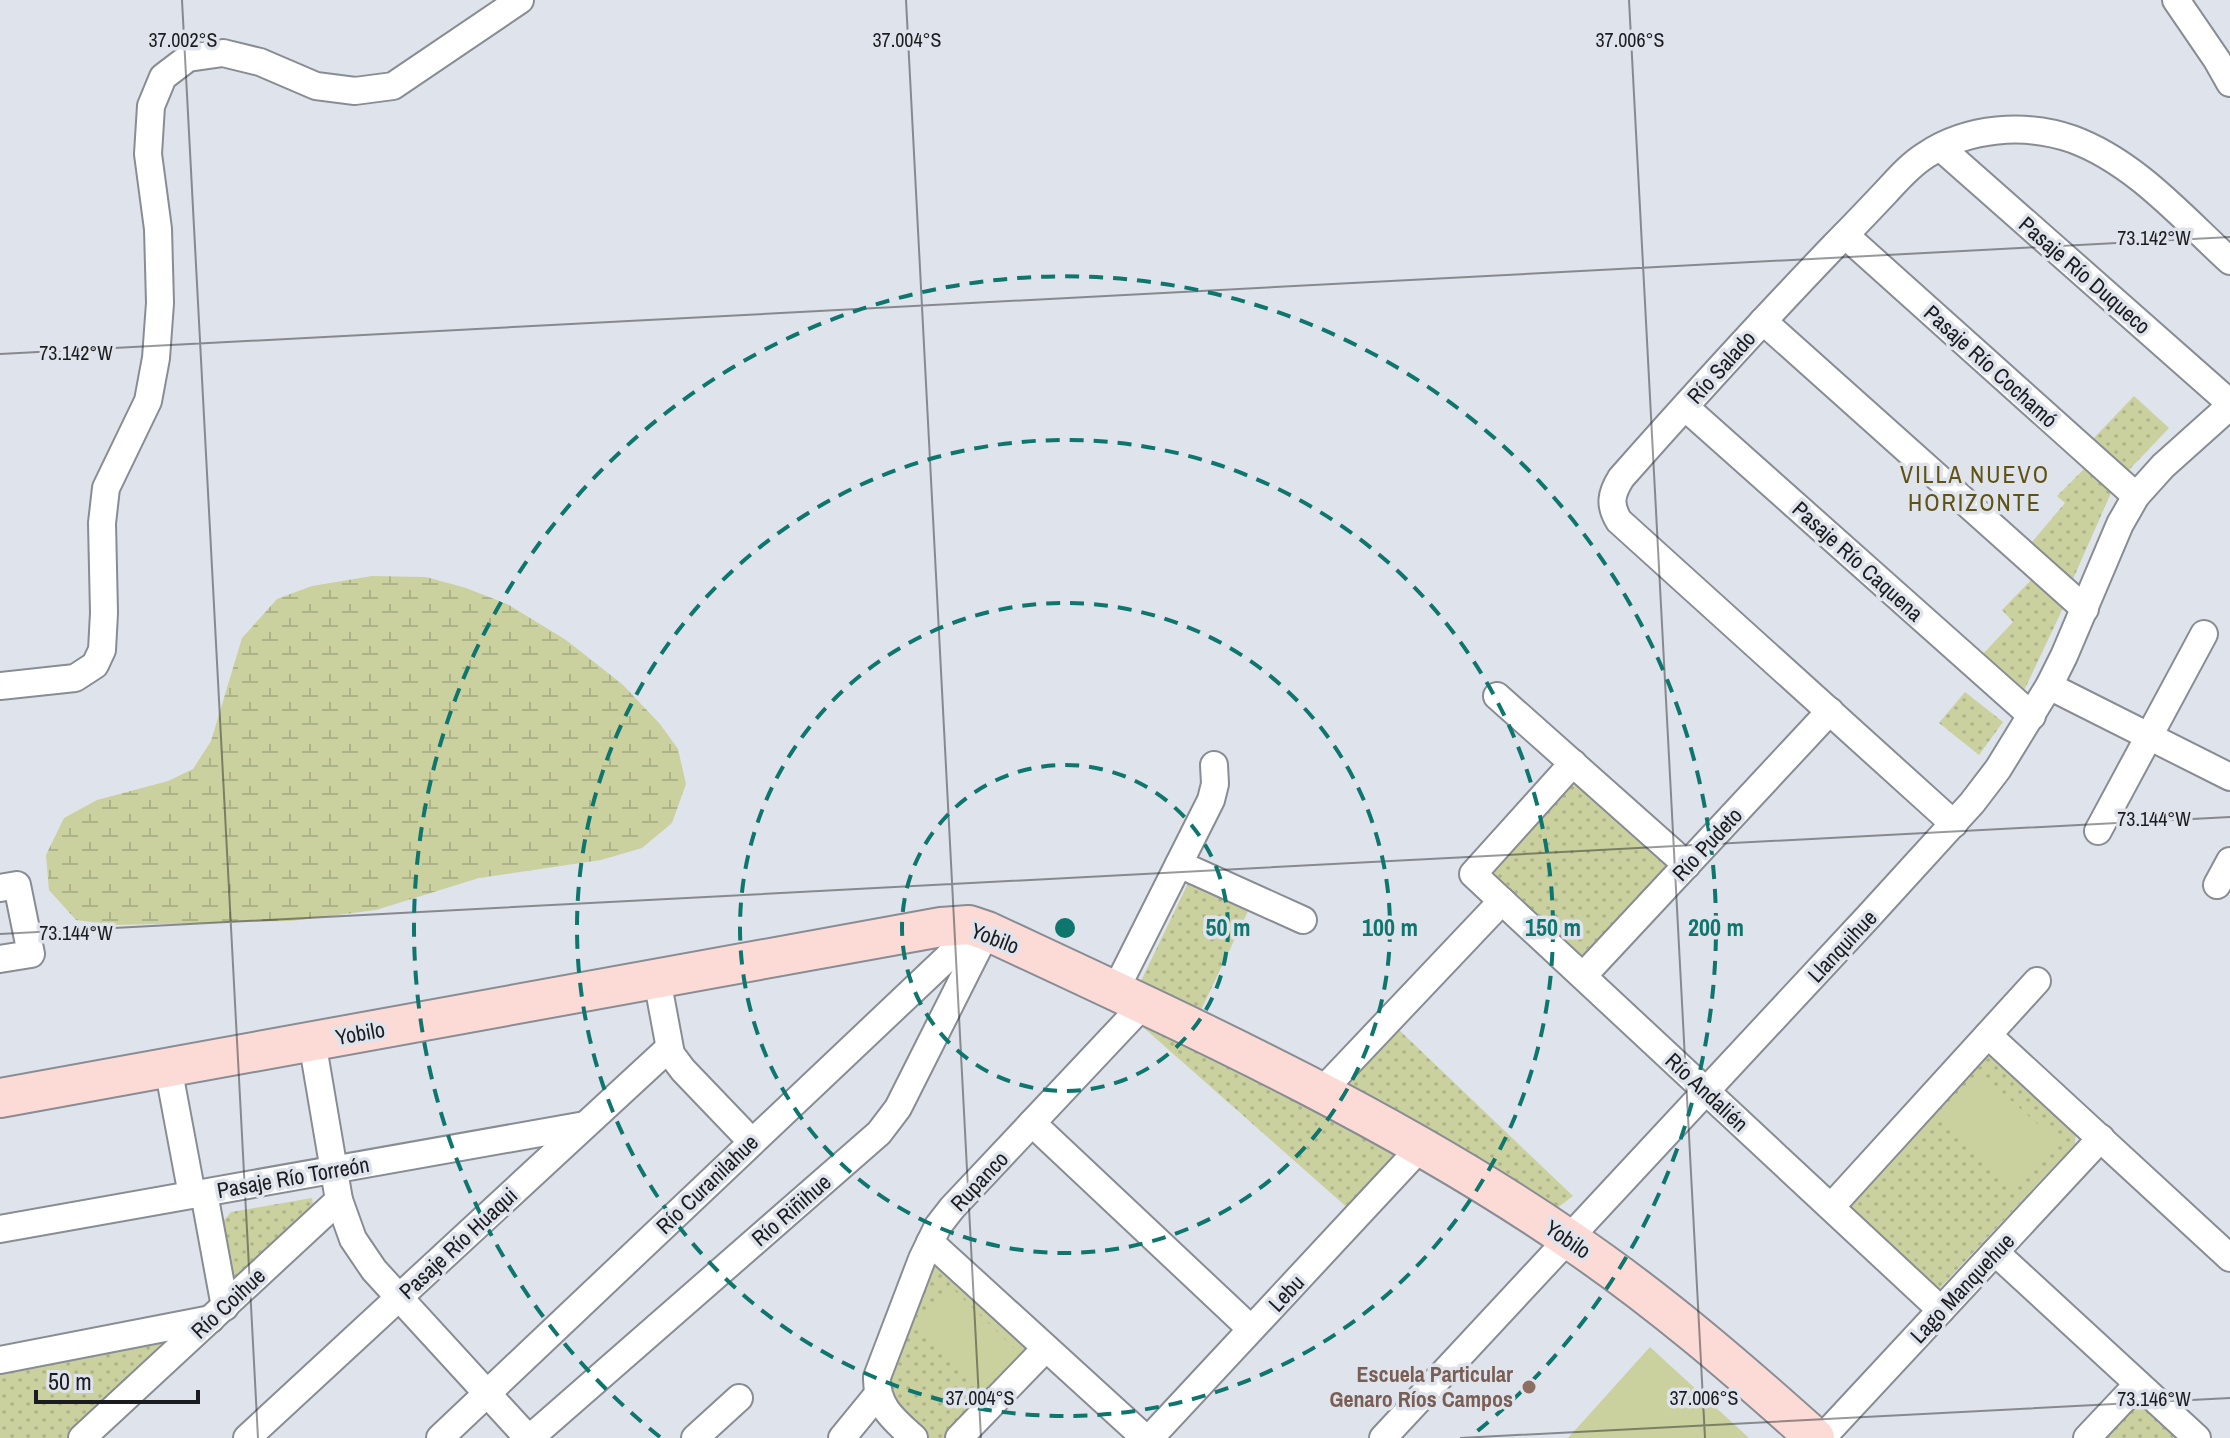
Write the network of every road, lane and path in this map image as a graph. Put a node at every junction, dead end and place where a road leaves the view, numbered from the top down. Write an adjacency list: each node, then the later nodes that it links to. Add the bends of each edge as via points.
1 (520, 0): 13 (street, via 393,86 355,91 316,86 223,53 188,58 163,77 151,106 148,154 158,229 156,358 148,401 106,488 102,650 95,665 75,678)
2 (2176, 0): 3 (street)
3 (2230, 83)
4 (1940, 147): 5 (street, Río Salado, via 1911,166); 6 (street, Río Salado, via 2005,130 2038,131 2079,142 2139,179); 8 (street, Pasaje Río Duqueco)
5 (1845, 235): 7 (street, Río Salado); 10 (street, Pasaje Río Cochamó)
6 (2230, 261)
7 (1763, 321): 9 (street, Río Salado); 11 (street)
8 (2230, 404): 10 (street, Llanquihue)
9 (1685, 407): 16 (street, Río Salado, via 1614,488 1613,511); 17 (street, Pasaje Río Caquena)
10 (2136, 496): 11 (street, Llanquihue)
11 (2085, 609): 14 (street, Llanquihue)
12 (2204, 634): 18 (street)
13 (0, 686)
14 (2049, 686): 17 (street, Llanquihue); 18 (street)
15 (1497, 696): 19 (street)
16 (1830, 711): 22 (street, Río Salado); 26 (street, Río Pudeto)
17 (2032, 716): 22 (street, Llanquihue)
18 (2149, 736): 21 (street); 23 (street)
19 (1573, 763): 26 (street); 29 (street, Río Andalién, via 1473,874)
20 (1214, 765): 25 (street, Rupanco, via 1211,800)
21 (2230, 777)
22 (1954, 824): 42 (street, Llanquihue)
23 (2098, 831)
24 (2230, 861): 27 (street)
25 (1179, 864): 30 (street); 36 (street, Rupanco)
26 (1687, 865): 33 (street, Río Pudeto)
27 (2217, 885)
28 (0, 888): 32 (street, via 17,885 31,954)
29 (1502, 901): 33 (street, Río Andalién); 41 (street)
30 (1303, 920)
31 (978, 928): 34 (main road, Yobilo, via 926,930); 36 (main road, Yobilo); 47 (street, Río Curanilahue); 71 (street, Río Riñihue, via 889,1122)
32 (0, 959)
33 (1583, 976): 42 (street, Río Andalién)
34 (657, 979): 38 (main road, Yobilo); 39 (street)
35 (2037, 981): 37 (street)
36 (1129, 998): 41 (main road, Yobilo); 44 (street, Rupanco)
37 (1988, 1035): 46 (street); 52 (street)
38 (312, 1041): 40 (main road, Yobilo); 49 (street)
39 (669, 1048): 45 (street, Pasaje Río Huaqui); 47 (street, via 683,1070)
40 (168, 1067): 43 (main road, Yobilo); 50 (street)
41 (1321, 1092): 48 (main road, Yobilo)
42 (1706, 1092): 52 (street, Río Andalién); 54 (street, Llanquihue)
43 (0, 1098)
44 (1032, 1123): 55 (street, Rupanco, via 952,1208); 61 (street)
45 (585, 1125): 49 (street, Pasaje Río Torreón); 58 (street, Pasaje Río Huaqui)
46 (2101, 1138): 56 (street, Lago Manquehue); 57 (street)
47 (752, 1142): 65 (street, Río Curanilahue)
48 (1421, 1147): 54 (main road, Yobilo); 61 (street, Lebu)
49 (334, 1170): 50 (street, Pasaje Río Torreón); 51 (street)
50 (198, 1194): 53 (street, Pasaje Río Torreón); 60 (street)
51 (339, 1200): 58 (street, via 361,1253); 60 (street, Río Coihue)
52 (1831, 1207): 59 (street, Río Andalién)
53 (0, 1229)
54 (1568, 1239): 77 (street, Llanquihue); 78 (main road, Yobilo, via 1641,1291)
55 (930, 1242): 62 (street); 66 (street, Rupanco, via 879,1369)
56 (1995, 1252): 59 (street, Lago Manquehue); 64 (street)
57 (2228, 1253)
58 (399, 1297): 65 (street); 69 (street, Pasaje Río Huaqui)
59 (1941, 1310): 79 (street, Lago Manquehue)
60 (218, 1313): 63 (street); 68 (street, Río Coihue)
61 (1251, 1329): 76 (street, Lebu)
62 (1046, 1348): 75 (street); 76 (street)
63 (0, 1360)
64 (2138, 1384): 80 (street); 81 (street)
65 (488, 1394): 70 (street, Río Curanilahue); 71 (street)
66 (878, 1394): 73 (street); 74 (street, via 885,1410)
67 (739, 1398): 72 (street)
68 (82, 1438)
69 (247, 1438)
70 (440, 1438)
71 (529, 1438)
72 (695, 1438)
73 (842, 1438)
74 (914, 1438)
75 (959, 1438)
76 (1148, 1438)
77 (1383, 1438)
78 (1815, 1438)
79 (1822, 1438)
80 (2087, 1438)
81 (2197, 1438)

